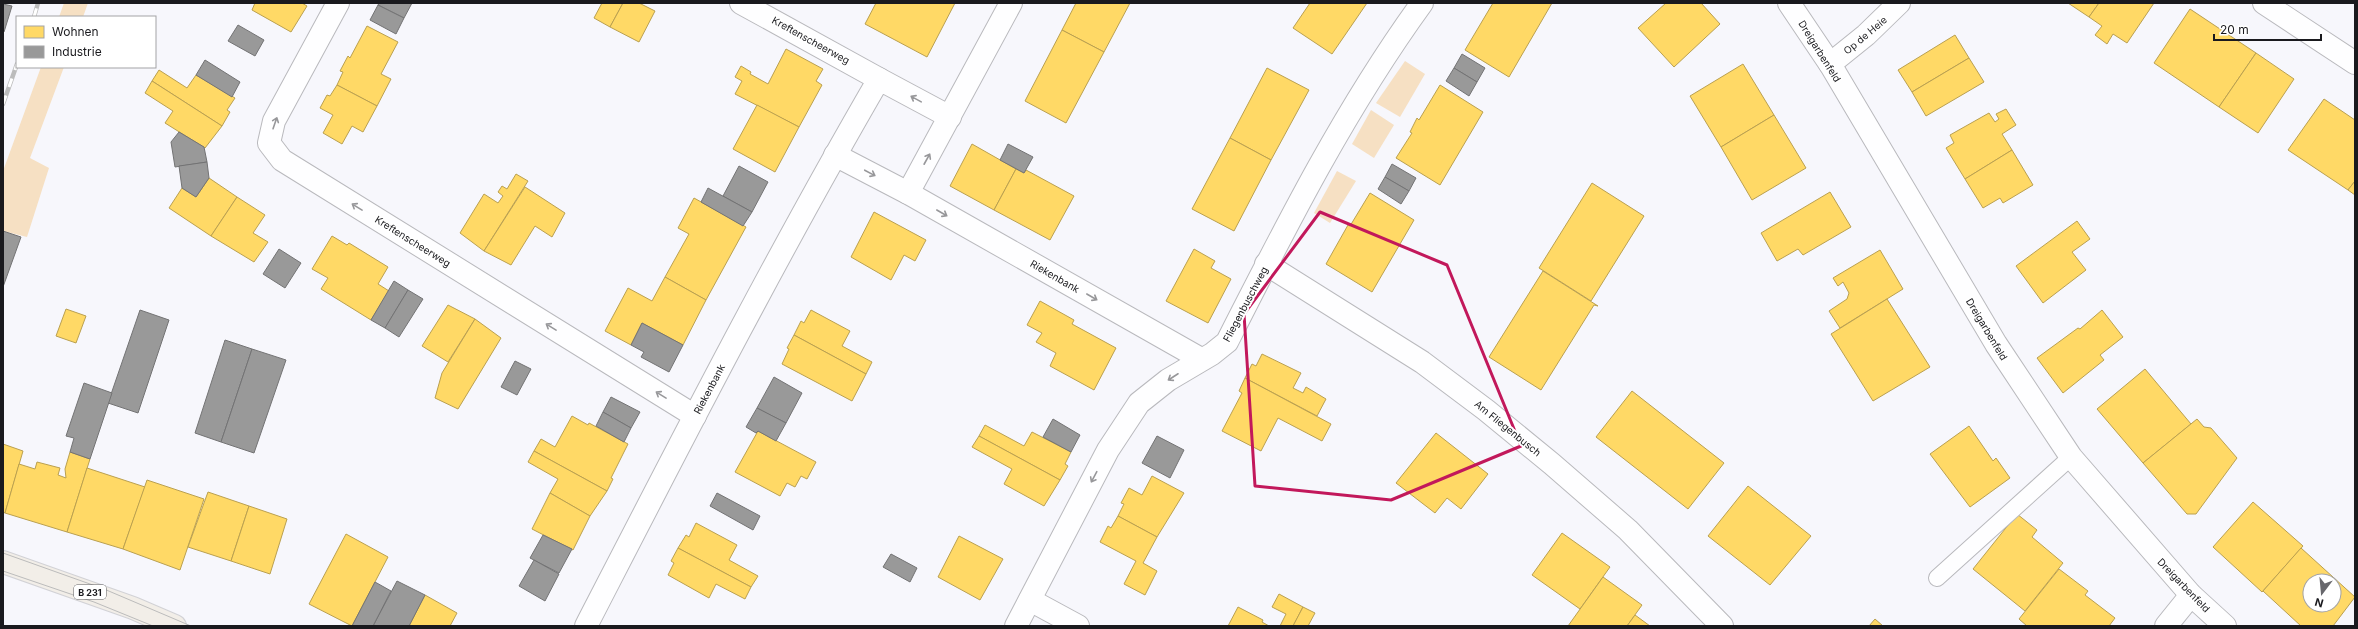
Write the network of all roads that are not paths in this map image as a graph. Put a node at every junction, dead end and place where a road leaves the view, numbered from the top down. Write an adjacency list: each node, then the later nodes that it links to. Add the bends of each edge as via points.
1 (338, 3): 16 (street, Kreftenscheerweg, one-way to 1, via 282,160 269,143 274,121)
2 (741, 3): 10 (street, Kreftenscheerweg)
3 (1011, 3): 11 (street)
4 (1422, 3): 14 (street, Fliegenbuschweg, via 1390,47 1336,134)
5 (1789, 3): 9 (street, Dreigarbenfeld)
6 (1899, 3): 9 (street, Op de Heie, via 1866,35)
7 (2264, 3): 8 (street)
8 (2355, 63)
9 (1830, 64): 17 (street, Dreigarbenfeld, via 1996,344)
10 (879, 79): 11 (street, one-way to 10); 12 (street, Riekenbank)
11 (950, 117): 13 (street, one-way to 11)
12 (835, 154): 13 (street, Riekenbank, one-way to 13); 16 (street, Riekenbank)
13 (908, 193): 15 (street, Riekenbank, one-way to 15)
14 (1266, 264): 15 (street, Fliegenbuschweg, via 1227,342); 26 (street, Am Fliegenbusch, via 1422,362 1486,410 1628,530)
15 (1201, 359): 21 (street, Fliegenbuschweg, one-way to 21, via 1139,403 1108,450)
16 (695, 416): 23 (street, Riekenbank)
17 (2071, 458): 19 (lane); 20 (street, Dreigarbenfeld)
18 (3, 562): 22 (main road, B 231)
19 (1937, 578)
20 (2191, 595): 27 (street); 28 (street, Dreigarbenfeld)
21 (1030, 600): 24 (street, Fliegenbuschweg); 25 (street)
22 (175, 626)
23 (586, 626)
24 (1016, 626)
25 (1078, 626)
26 (1722, 626)
27 (2166, 626)
28 (2225, 626)

